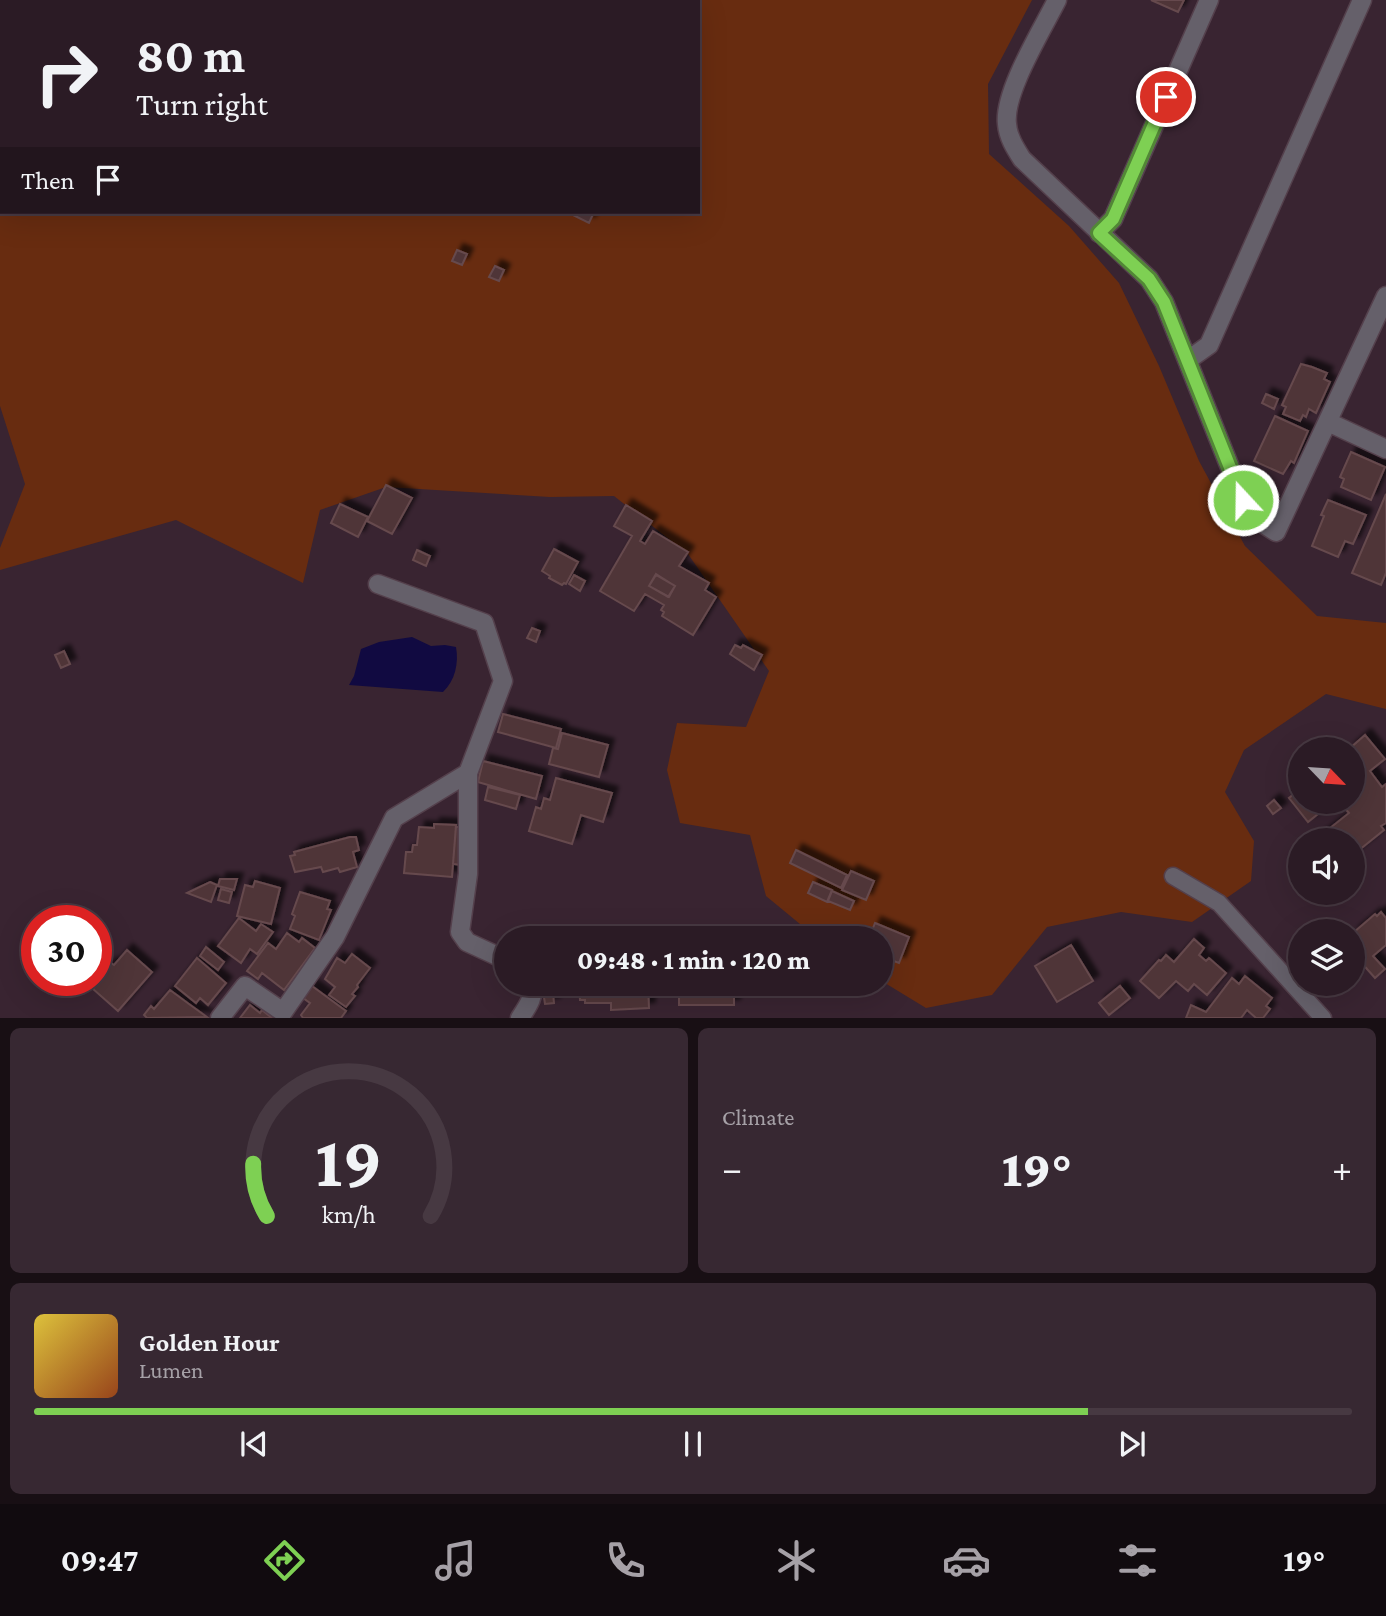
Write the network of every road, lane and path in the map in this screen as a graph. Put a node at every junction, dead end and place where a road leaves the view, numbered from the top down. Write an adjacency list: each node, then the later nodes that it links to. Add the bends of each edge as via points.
1 (1057, 0): 4 (street, via 1008,101 1007,125 1022,159)
2 (1209, 0): 4 (street, via 1113,219)
3 (1362, 0): 6 (street, via 1209,345)
4 (1099, 233): 6 (street, via 1149,279 1164,302)
5 (1386, 296): 7 (street)
6 (1188, 360): 7 (street, via 1243,500 1254,518 1276,532)
7 (1328, 422): 8 (street)
8 (1386, 449)
9 (378, 583): 10 (street, via 484,623 503,681)
10 (468, 773): 12 (street, via 468,874 460,932 467,942); 14 (street, via 394,818 335,937 283,1012 244,986)
11 (1173, 876): 16 (lane, via 1219,903)
12 (494, 954)
13 (532, 996): 15 (street)
14 (220, 1017)
15 (520, 1017)
16 (1323, 1017)

